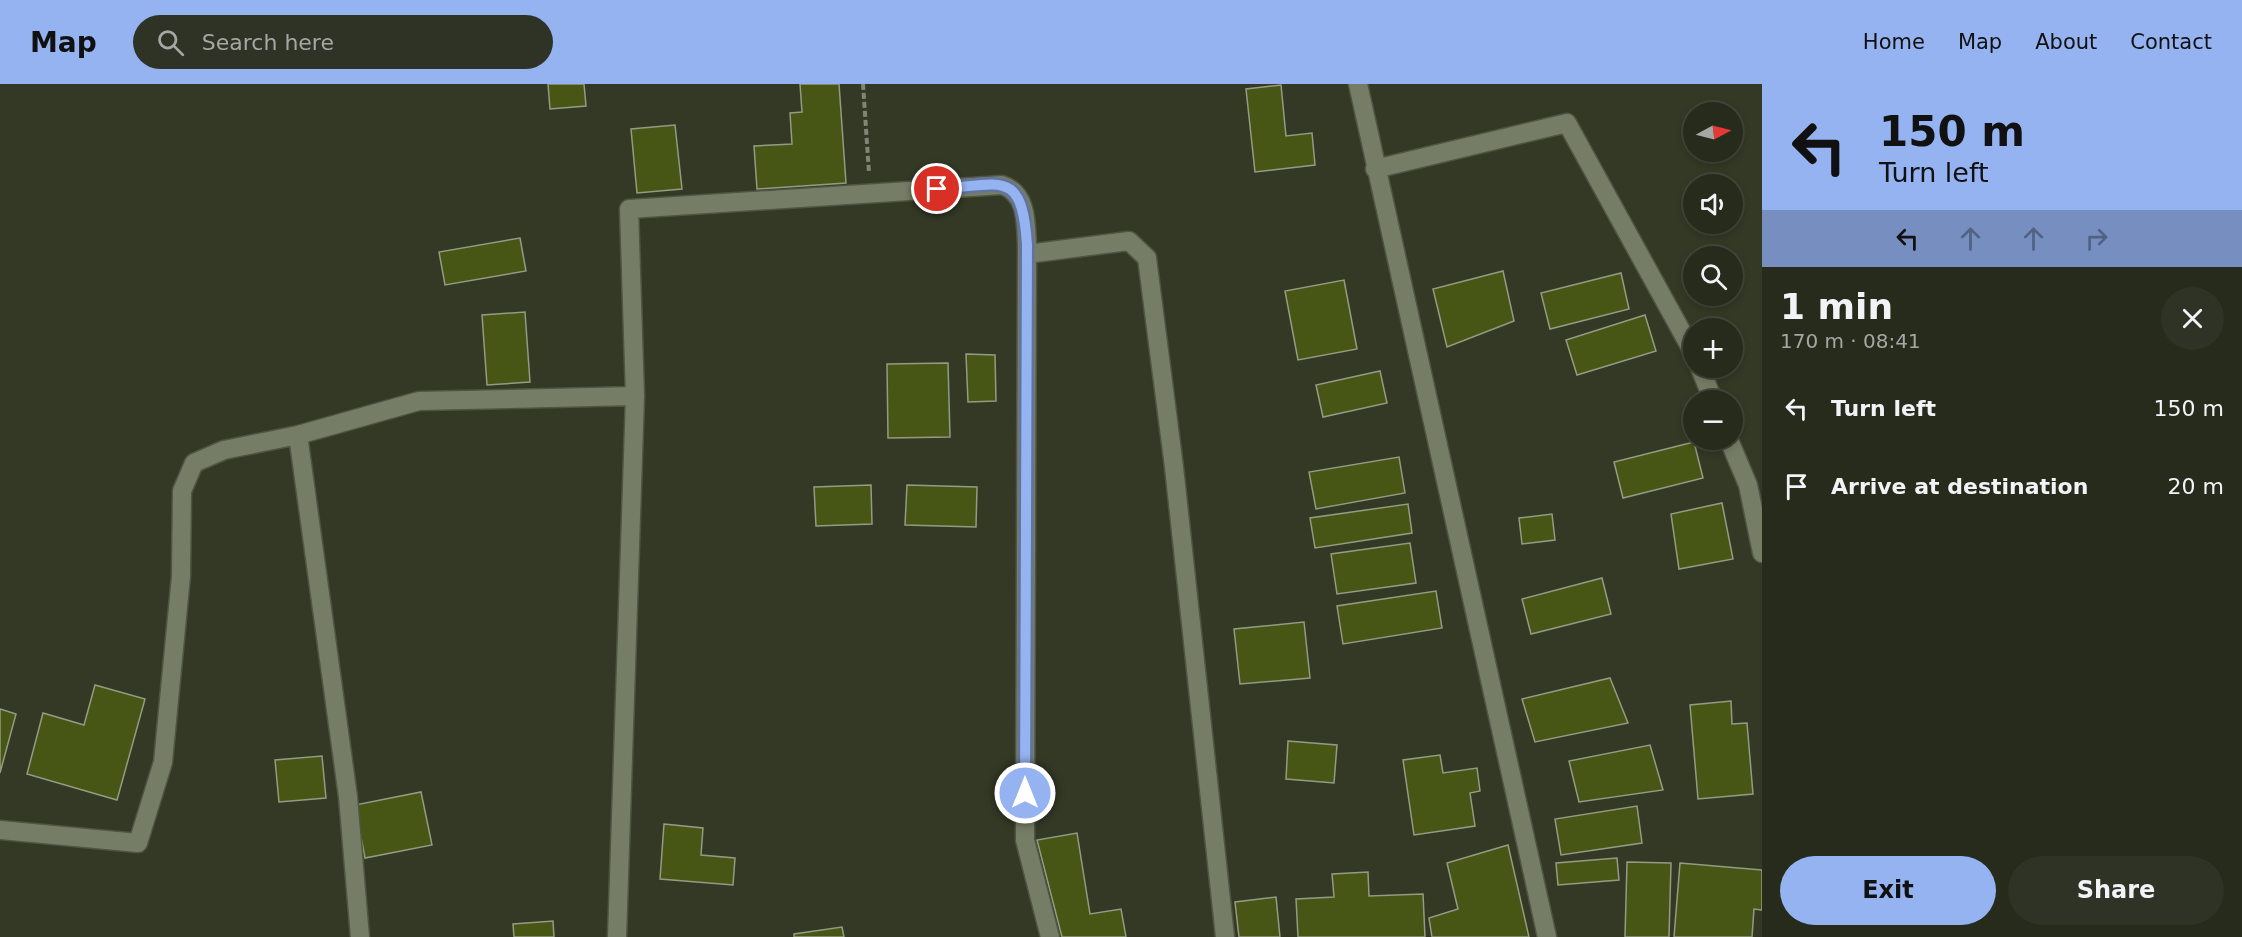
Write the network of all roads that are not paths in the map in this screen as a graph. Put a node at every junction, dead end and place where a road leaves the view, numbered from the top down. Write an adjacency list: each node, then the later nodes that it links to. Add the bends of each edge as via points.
1 (1358, 84): 2 (street)
2 (1375, 169): 4 (street, via 1567,123); 14 (street)
3 (1027, 254): 5 (street, via 1020,199 1013,188 1002,185 629,209); 12 (street, via 1025,840); 13 (street, via 1129,241 1147,258 1174,466)
4 (1683, 334)
5 (635, 396): 6 (street, via 419,401); 11 (street)
6 (297, 435): 9 (street, via 225,450 194,463 182,491 181,576 163,762 138,843); 10 (street, via 348,796)
7 (1733, 450): 8 (street, via 1748,484)
8 (1762, 553)
9 (0, 830)
10 (360, 937)
11 (617, 937)
12 (1050, 937)
13 (1225, 937)
14 (1547, 937)

